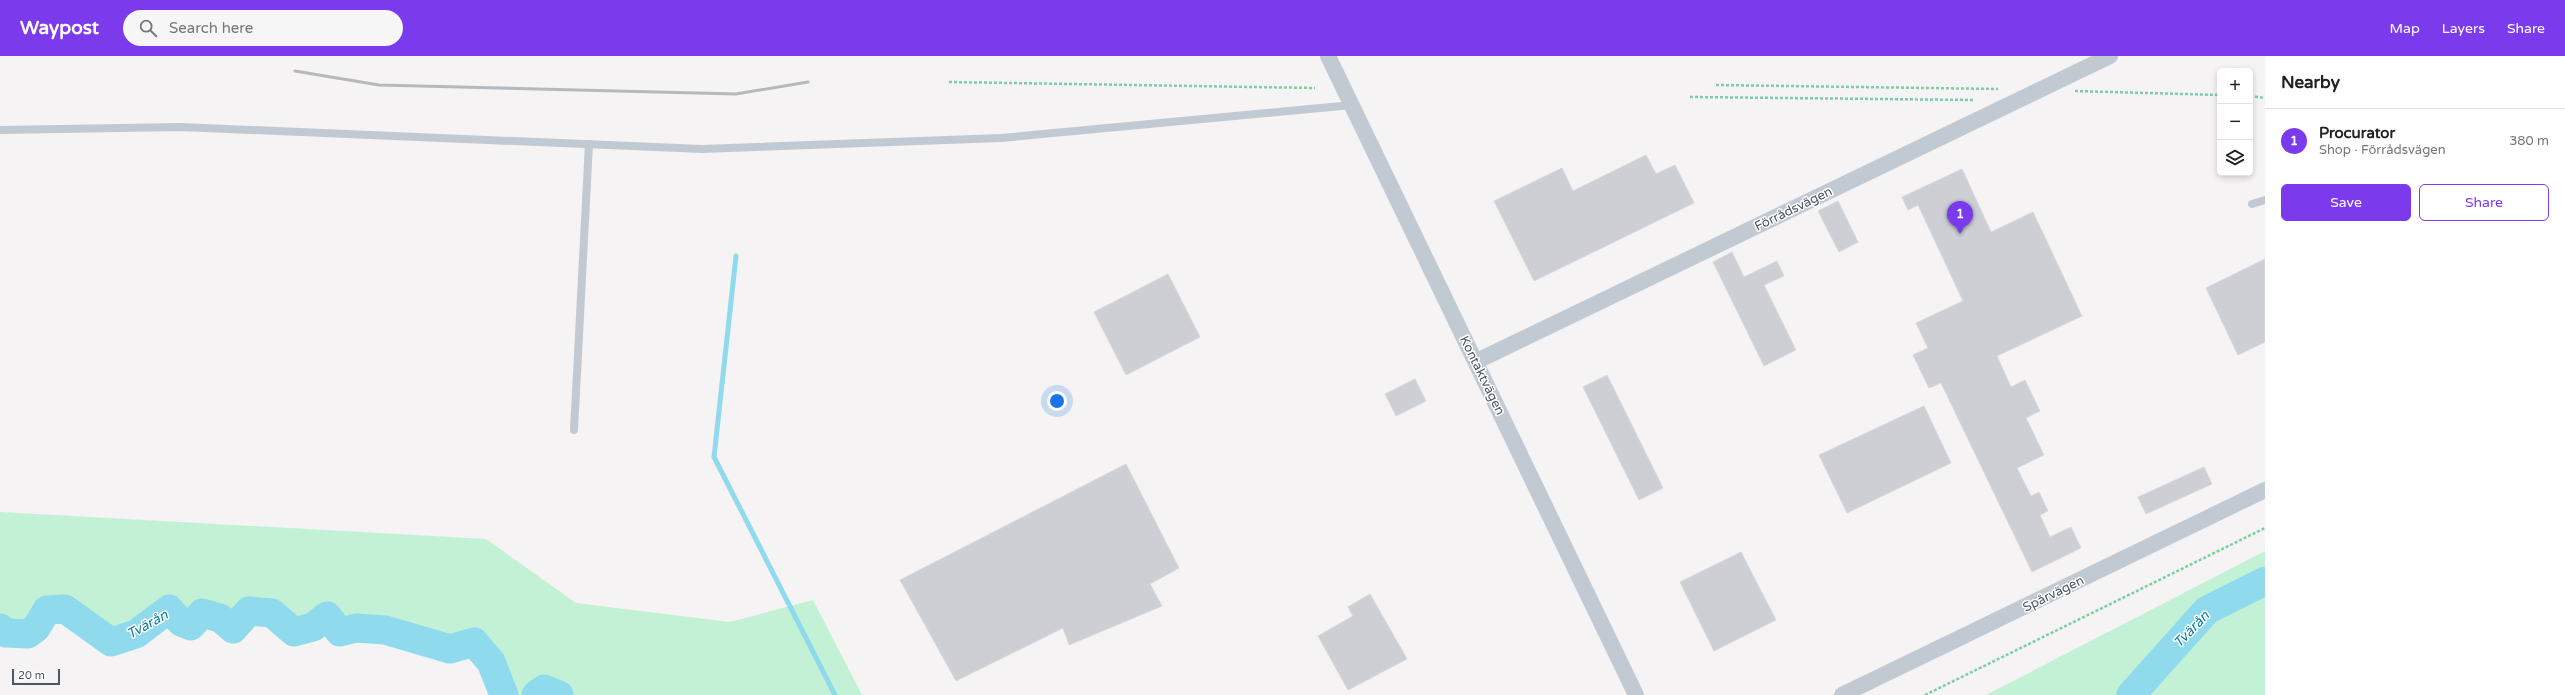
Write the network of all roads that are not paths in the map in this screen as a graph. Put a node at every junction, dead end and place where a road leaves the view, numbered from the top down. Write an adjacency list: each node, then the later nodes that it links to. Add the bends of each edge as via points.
1 (1328, 56): 3 (street, Kontaktvägen)
2 (2110, 56): 8 (street, Förrådsvägen)
3 (1352, 105): 5 (lane, via 1001,138 702,148); 8 (street, Kontaktvägen)
4 (0, 130): 5 (lane, via 181,127)
5 (589, 144): 9 (lane)
6 (2265, 200): 7 (lane)
7 (2252, 204)
8 (1477, 361): 11 (street, Kontaktvägen)
9 (574, 430)
10 (2265, 490): 12 (street, Spårvägen)
11 (1636, 695)
12 (1842, 695)

